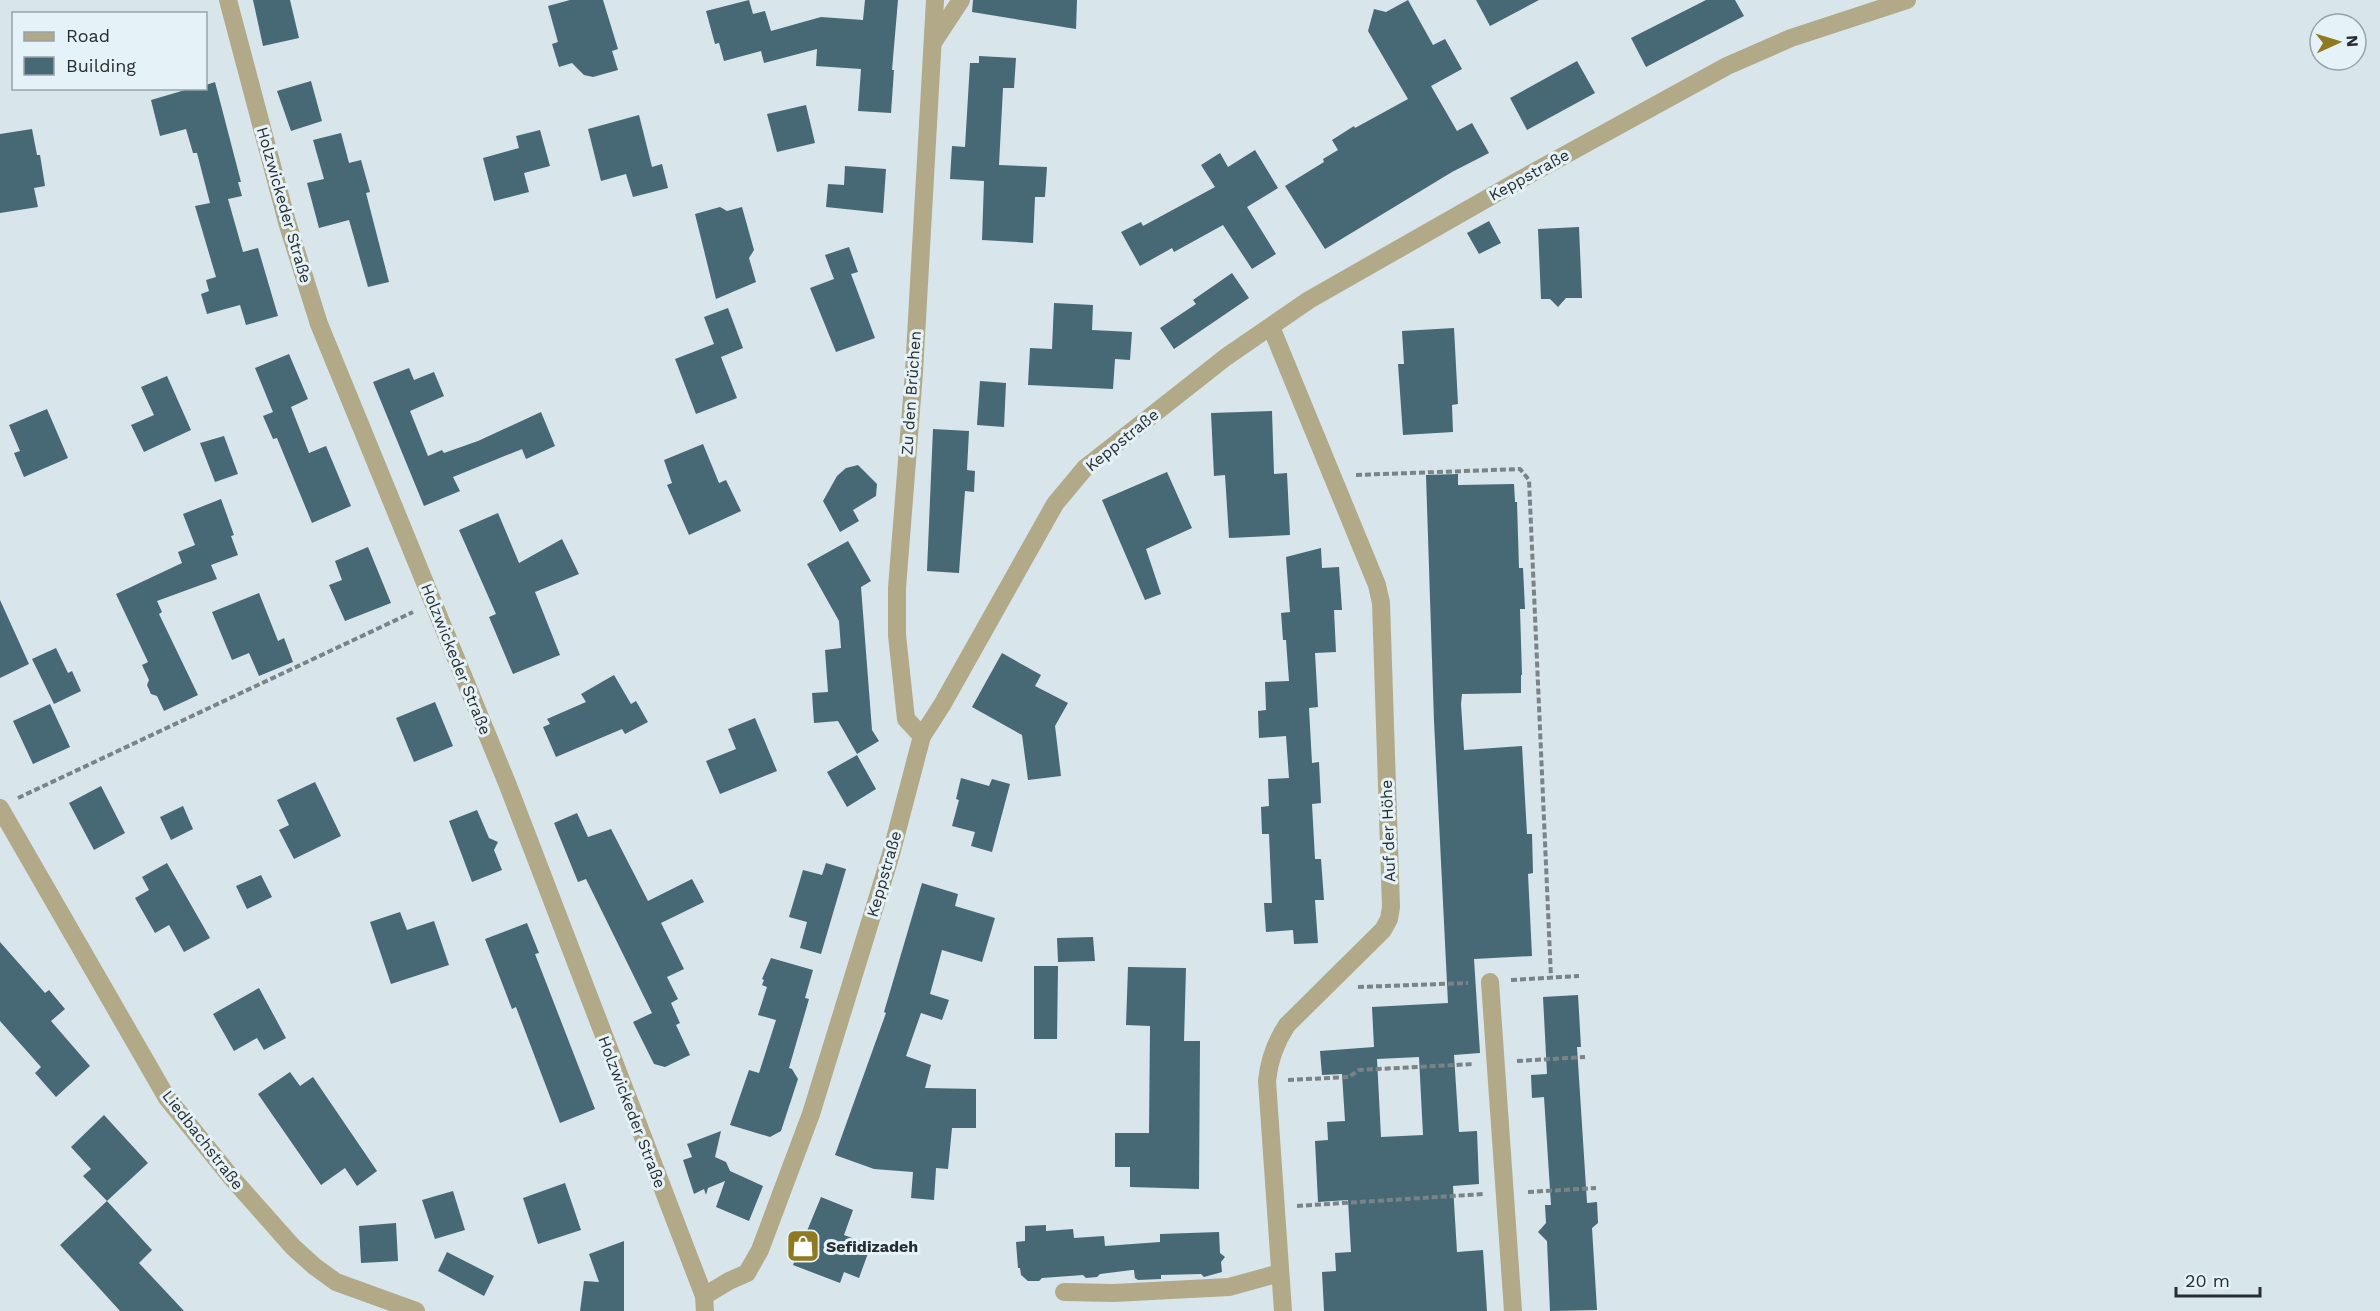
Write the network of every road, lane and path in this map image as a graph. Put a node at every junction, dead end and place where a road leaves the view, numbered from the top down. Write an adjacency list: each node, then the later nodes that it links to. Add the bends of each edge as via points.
1 (228, 0): 8 (street, Holzwickeder Straße, via 287,222 319,324)
2 (935, 0): 5 (street, Zu den Brüchen)
3 (961, 0): 5 (street)
4 (1907, 0): 6 (street, Keppstraße, via 1791,38 1727,66 1309,300)
5 (932, 44): 9 (street, Zu den Brüchen, via 914,372 897,588 897,635 906,719)
6 (1271, 327): 7 (street, Auf der Höhe); 9 (street, Keppstraße, via 1226,357 1085,468 1055,504)
7 (1333, 476): 11 (street, Auf der Höhe, via 1381,603 1391,907 1383,930); 13 (path, via 1520,469 1529,480)
8 (433, 603): 10 (path); 23 (street, Holzwickeder Straße, via 507,783)
9 (922, 736): 23 (street, Keppstraße, via 891,854 811,1114 760,1251 747,1273 729,1281)
10 (5, 805): 24 (street, Liedbachstraße, via 167,1098 231,1177 293,1247 336,1282)
11 (1339, 975): 14 (path, via 1351,987); 17 (street, Auf der Höhe, via 1287,1025 1269,1061)
12 (1579, 976): 13 (path)
13 (1551, 978): 14 (path)
14 (1490, 982): 16 (street)
15 (1585, 1057): 16 (path)
16 (1495, 1063): 17 (path, via 1359,1070 1349,1077); 19 (street)
17 (1267, 1081): 20 (street, Auf der Höhe)
18 (1596, 1188): 19 (path)
19 (1504, 1193): 20 (path); 26 (street)
20 (1276, 1207): 21 (street, Auf der Höhe)
21 (1280, 1273): 22 (street, via 1229,1287); 25 (street, Auf der Höhe)
22 (1064, 1292)
23 (704, 1304)
24 (416, 1311)
25 (1282, 1311)
26 (1513, 1311)

